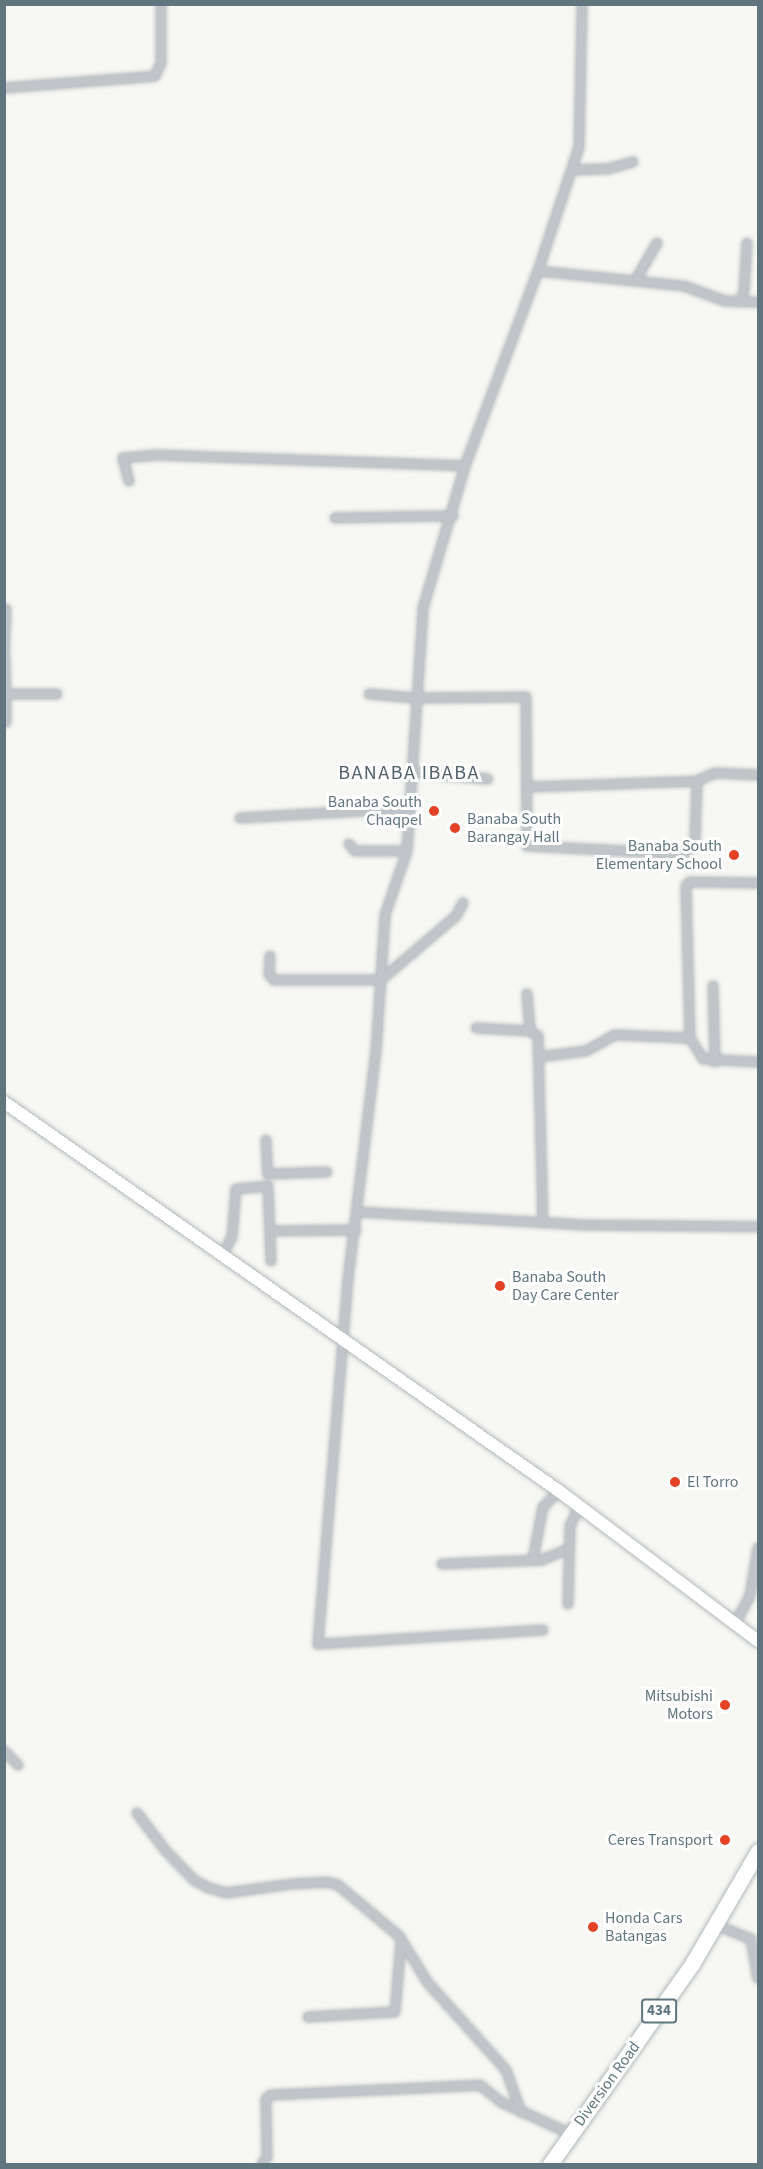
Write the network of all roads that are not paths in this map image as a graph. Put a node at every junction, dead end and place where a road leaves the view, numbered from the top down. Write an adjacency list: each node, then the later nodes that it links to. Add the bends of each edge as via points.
1 (161, 4): 3 (street, via 160,63 155,76)
2 (582, 4): 5 (street, via 583,127)
3 (4, 88)
4 (633, 162): 5 (street, via 608,169)
5 (573, 170): 8 (street)
6 (657, 243): 9 (street)
7 (747, 243): 10 (street)
8 (538, 271): 9 (street); 12 (street)
9 (634, 281): 10 (street, via 684,286 710,298)
10 (740, 302): 11 (street)
11 (759, 302)
12 (465, 466): 13 (street, via 155,455 123,458); 14 (street)
13 (129, 482)
14 (453, 516): 15 (street); 21 (street, via 423,608)
15 (335, 518)
16 (6, 609): 17 (street)
17 (5, 658): 18 (street)
18 (5, 694): 19 (street); 22 (street)
19 (57, 694)
20 (369, 694): 21 (street)
21 (415, 698): 23 (street); 27 (street, via 526,697)
22 (6, 722)
23 (412, 772): 25 (street); 28 (street)
24 (759, 775): 26 (street, via 715,773)
25 (488, 779)
26 (697, 781): 27 (street); 27 (street, via 698,814 692,848 683,854 669,855 527,846)
27 (529, 787)
28 (411, 808): 29 (street); 31 (street)
29 (240, 818)
30 (349, 844): 31 (street, via 355,851)
31 (407, 851): 35 (street, via 385,915)
32 (759, 883): 40 (street, via 687,883)
33 (463, 903): 35 (street, via 456,916)
34 (270, 956): 35 (street, via 269,974 274,980)
35 (381, 980): 49 (street)
36 (713, 986): 42 (street)
37 (527, 994): 39 (street)
38 (477, 1028): 39 (street)
39 (530, 1031): 41 (street, via 538,1036)
40 (690, 1038): 41 (street, via 615,1035 586,1051); 42 (street, via 698,1054)
41 (539, 1057): 50 (street)
42 (715, 1062): 43 (street)
43 (759, 1062)
44 (4, 1102): 54 (street)
45 (266, 1140): 47 (street)
46 (327, 1172): 47 (street)
47 (268, 1174): 48 (street)
48 (268, 1186): 53 (street); 54 (street, via 236,1189 232,1237)
49 (358, 1212): 50 (street); 52 (street)
50 (543, 1223): 51 (street)
51 (759, 1227)
52 (356, 1230): 53 (street); 56 (street)
53 (270, 1231): 55 (street)
54 (224, 1252): 56 (street)
55 (271, 1261)
56 (344, 1344): 57 (street); 65 (street, via 318,1644)
57 (560, 1491): 58 (street); 61 (street, via 543,1507)
58 (580, 1505): 60 (street, via 570,1527); 64 (street)
59 (759, 1548): 64 (street, via 750,1596)
60 (568, 1549): 61 (street, via 549,1558); 63 (street)
61 (533, 1559): 62 (street)
62 (442, 1564)
63 (568, 1604)
64 (735, 1624): 66 (street)
65 (543, 1630)
66 (759, 1641)
67 (4, 1751): 68 (street)
68 (18, 1765)
69 (138, 1813): 72 (street, via 165,1850 194,1880 208,1888 226,1893 245,1887 327,1882 350,1895 399,1936)
70 (759, 1851): 71 (highway, Diversion Road / 434)
71 (716, 1925): 73 (street, via 751,1939); 76 (highway, Diversion Road / 434)
72 (401, 1942): 74 (street, via 395,2012); 75 (street, via 428,1983 506,2070)
73 (759, 1978)
74 (308, 2017)
75 (521, 2112): 76 (street); 77 (street, via 480,2085 271,2095 266,2099 267,2157)
76 (571, 2134): 78 (highway, Diversion Road / 434)
77 (262, 2164)
78 (550, 2164)

